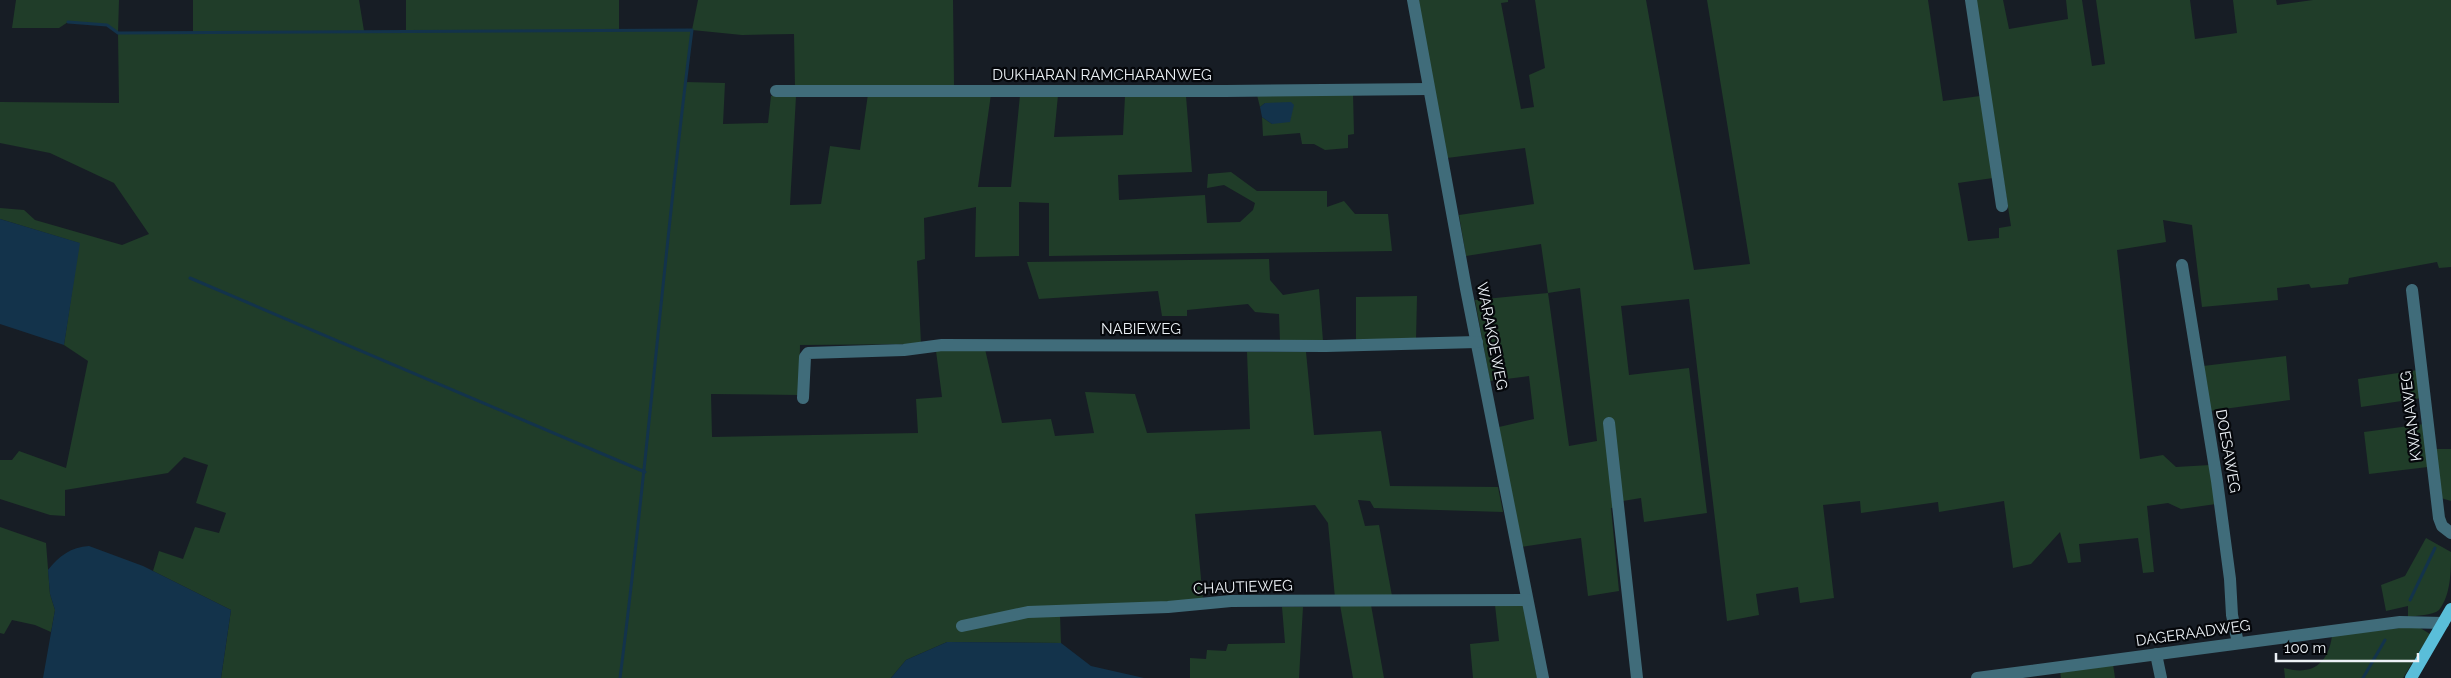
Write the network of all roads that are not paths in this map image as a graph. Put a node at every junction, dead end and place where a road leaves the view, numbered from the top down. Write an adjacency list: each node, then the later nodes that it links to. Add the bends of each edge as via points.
1 (1413, 0): 3 (street, WARAKOEWEG)
2 (1971, 0): 5 (street)
3 (1429, 89): 4 (street, DUKHARAN RAMCHARANWEG); 8 (street, WARAKOEWEG)
4 (776, 91)
5 (2002, 206)
6 (2182, 265): 16 (street, DOESAWEG, via 2217,481)
7 (2412, 290): 11 (street, KWANAWEG, via 2439,518 2442,526)
8 (1477, 342): 9 (street, NABIEWEG, via 1326,346 942,345 806,355); 12 (street, WARAKOEWEG)
9 (803, 398)
10 (1609, 424): 19 (street)
11 (2451, 533)
12 (1527, 600): 15 (street, CHAUTIEWEG, via 1231,601 1159,608 1028,612); 18 (street, WARAKOEWEG)
13 (2451, 609): 14 (main road)
14 (2443, 623): 16 (street, DAGERAADWEG, via 2400,622); 22 (main road)
15 (962, 626)
16 (2238, 643): 17 (street, DAGERAADWEG)
17 (2156, 654): 20 (street, DAGERAADWEG); 21 (street)
18 (1543, 678)
19 (1637, 678)
20 (1977, 678)
21 (2161, 678)
22 (2410, 678)

